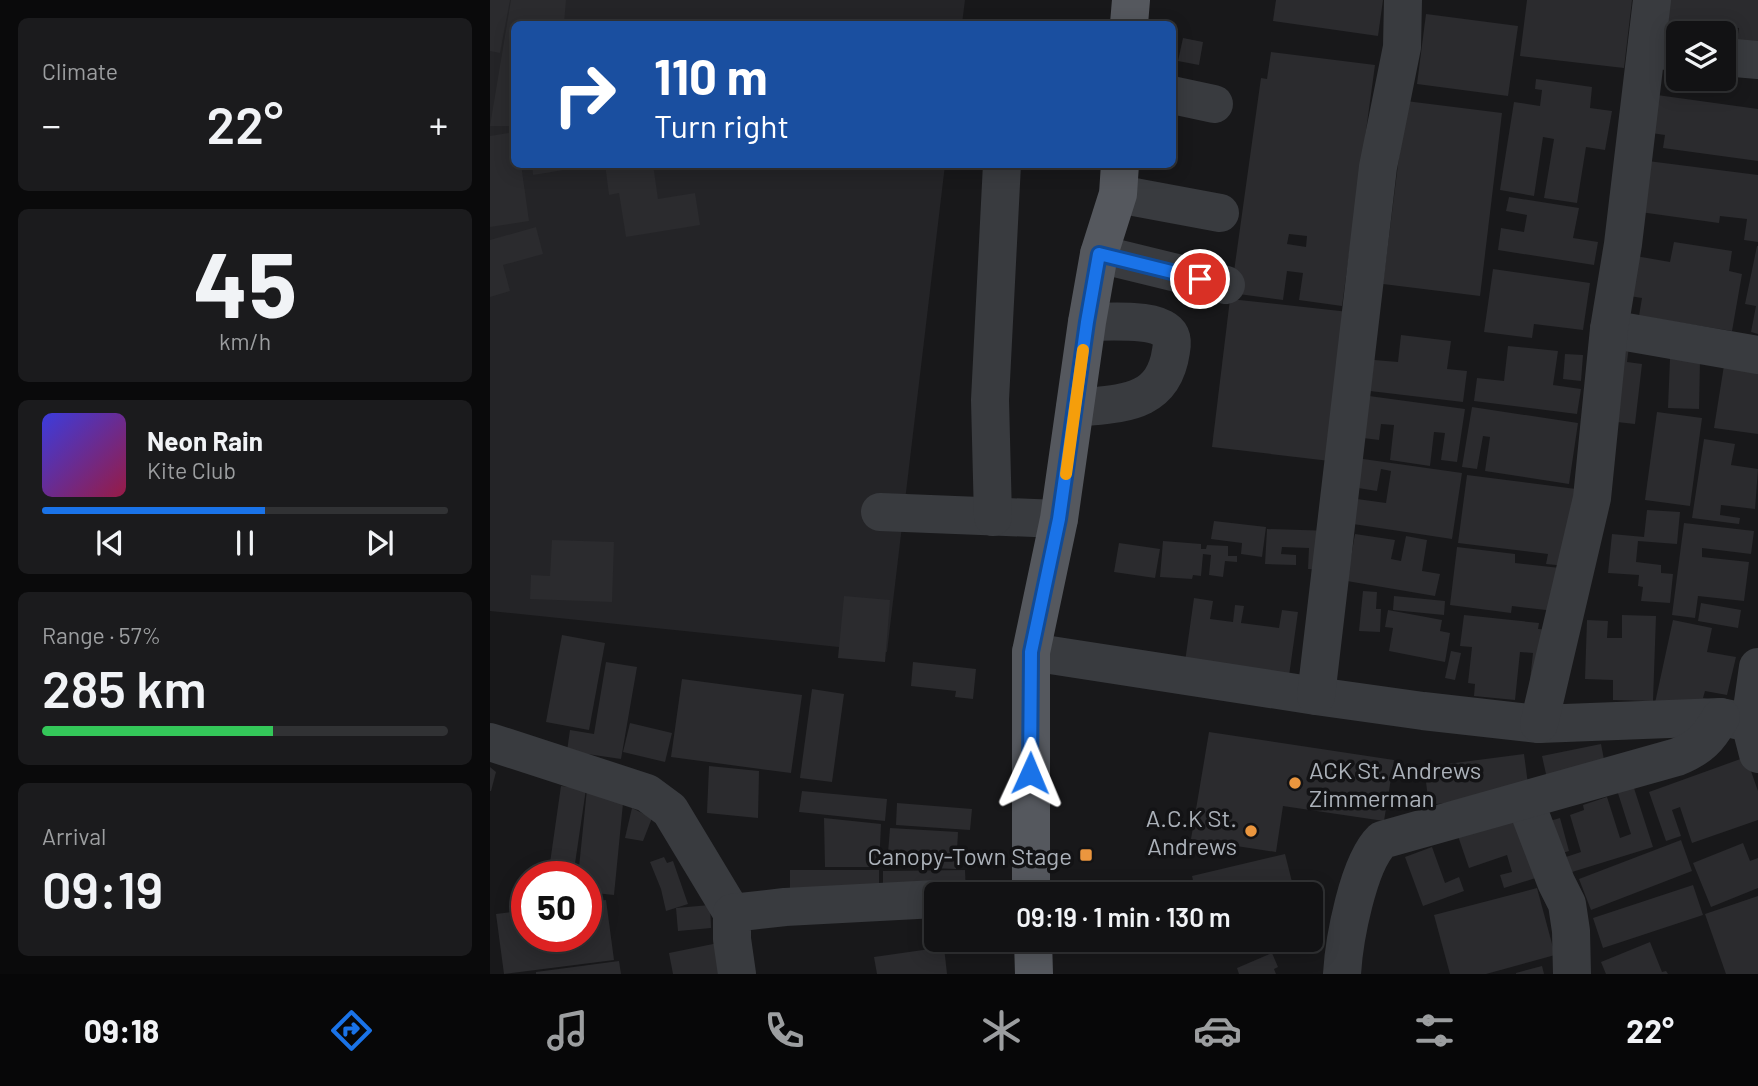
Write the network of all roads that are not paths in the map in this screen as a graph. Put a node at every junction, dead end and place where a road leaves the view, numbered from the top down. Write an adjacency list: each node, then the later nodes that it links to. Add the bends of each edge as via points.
1 (1131, 0): 4 (main road)
2 (1403, 0): 24 (street, via 1402,47 1378,167)
3 (1652, 0): 5 (street)
4 (1129, 21)
5 (1662, 50): 16 (street)
6 (1736, 58): 7 (street)
7 (1758, 60)
8 (1176, 96): 9 (street)
9 (1214, 104)
10 (1002, 168): 20 (street, via 990,400)
11 (1119, 179): 12 (street); 13 (main road)
12 (1220, 213)
13 (1099, 254): 14 (street); 15 (main road)
14 (1226, 285)
15 (1087, 322): 18 (main road); 18 (street, via 1161,327 1172,340 1171,353 1164,378 1147,394 1127,403)
16 (1609, 329): 17 (street); 25 (street, via 1592,498)
17 (1758, 355)
18 (1075, 408): 21 (main road)
19 (880, 512): 20 (street)
20 (993, 517): 21 (street)
21 (1059, 519): 22 (main road)
22 (1031, 652): 24 (street); 29 (main road)
23 (1758, 667): 26 (street)
24 (1316, 696): 25 (street)
25 (1539, 724): 26 (street)
26 (1747, 729): 28 (street, via 1709,738 1686,753)
27 (490, 742): 31 (street, via 647,793 670,810)
28 (1525, 802): 35 (street, via 1382,840 1369,855 1362,878); 36 (street, via 1567,904)
29 (1031, 882)
30 (924, 900): 31 (street)
31 (732, 913): 33 (street)
32 (1033, 952): 34 (main road)
33 (737, 974)
34 (1034, 974)
35 (1342, 974)
36 (1572, 974)

